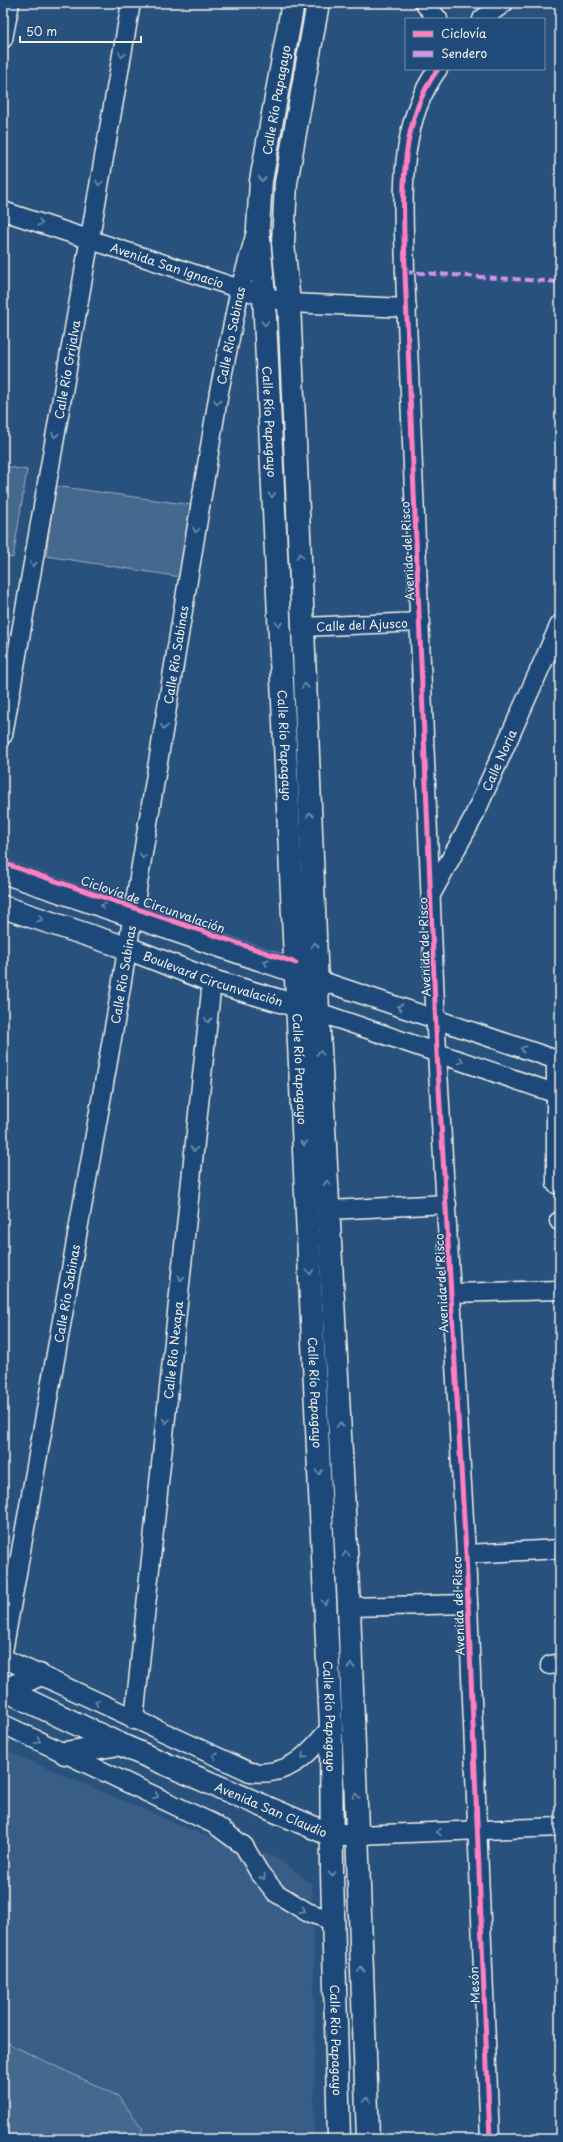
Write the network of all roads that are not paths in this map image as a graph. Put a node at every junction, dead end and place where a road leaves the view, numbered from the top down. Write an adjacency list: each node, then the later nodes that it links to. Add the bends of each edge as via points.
1 (10, 3): 9 (street)
2 (131, 3): 13 (street, Calle Río Grijalva, one-way to 13)
3 (293, 3): 12 (main road, Calle Río Papagayo, one-way to 12, via 261,181)
4 (318, 3): 16 (main road, Calle Río Papagayo, via 286,183 284,243)
5 (424, 3): 7 (street)
6 (504, 3): 8 (street)
7 (437, 18)
8 (483, 18)
9 (3, 39)
10 (437, 70): 17 (street, Avenida del Risco, via 418,108 407,143 404,185)
11 (3, 211): 13 (street, Avenida San Ignacio, one-way to 13)
12 (258, 228): 14 (street, Calle Río Sabinas); 15 (main road, Calle Río Papagayo)
13 (90, 239): 14 (street, Avenida San Ignacio); 21 (street, Calle Río Grijalva, one-way to 21)
14 (240, 289): 15 (street, Avenida San Ignacio); 25 (street, Calle Río Sabinas, one-way to 25, via 219,392)
15 (264, 296): 16 (street, Avenida San Ignacio); 27 (main road, Calle Río Papagayo, one-way to 27, via 267,399)
16 (289, 303): 17 (street, Avenida San Ignacio); 20 (main road, Calle Río Papagayo, one-way to 16)
17 (407, 308): 18 (street, Avenida del Risco)
18 (421, 622): 20 (street, Calle del Ajusco); 23 (street, Avenida del Risco)
19 (560, 624): 23 (street, Calle Noria, via 473,818)
20 (303, 627): 27 (main road, Calle Río Papagayo, one-way to 20)
21 (3, 735)
22 (3, 872): 25 (main road, one-way to 22)
23 (432, 893): 30 (street, Avenida del Risco)
24 (3, 907): 26 (main road, Boulevard Circunvalación, one-way to 26)
25 (133, 916): 26 (street, Calle Río Sabinas); 27 (main road, one-way to 25)
26 (127, 948): 28 (main road, Boulevard Circunvalación); 43 (street, Calle Río Sabinas)
27 (306, 975): 29 (main road, Calle Río Papagayo); 30 (street, one-way to 27)
28 (212, 981): 29 (main road, Boulevard Circunvalación); 47 (street, Calle Río Nexapa, one-way to 47)
29 (308, 1009): 31 (street, Boulevard Circunvalación); 36 (main road, Calle Río Papagayo, one-way to 29); 49 (main road, Calle Río Papagayo, one-way to 49)
30 (437, 1019): 31 (street, Avenida del Risco); 32 (street, one-way to 30)
31 (437, 1053): 33 (street, Boulevard Circunvalación, one-way to 33); 35 (street, Avenida del Risco)
32 (558, 1061): 33 (street)
33 (557, 1094): 34 (street)
34 (556, 1184)
35 (448, 1204): 36 (street); 38 (street, Avenida del Risco)
36 (329, 1210): 42 (main road, Calle Río Papagayo, one-way to 36)
37 (560, 1290): 38 (street)
38 (451, 1293): 40 (street, Avenida del Risco)
39 (560, 1548): 40 (street)
40 (466, 1554): 41 (street, Avenida del Risco)
41 (468, 1604): 42 (street); 53 (street, Avenida del Risco)
42 (349, 1607): 55 (main road, Calle Río Papagayo, one-way to 42)
43 (3, 1652)
44 (3, 1658): 45 (street)
45 (39, 1675): 46 (main road); 47 (street, one-way to 45)
46 (4, 1689): 50 (main road, Avenida San Claudio)
47 (134, 1720): 49 (street, one-way to 47, via 316,1746 298,1762 265,1774 250,1772)
48 (3, 1724): 51 (street, one-way to 51)
49 (331, 1727): 54 (main road, Calle Río Papagayo)
50 (120, 1744): 51 (main road); 54 (main road, Avenida San Claudio)
51 (65, 1753): 56 (street, one-way to 56, via 214,1824 244,1846 259,1872 276,1893 307,1912)
52 (560, 1827): 53 (street, Avenida San Claudio)
53 (478, 1830): 55 (street, Avenida San Claudio, one-way to 55); 59 (street, Mesón)
54 (331, 1835): 55 (main road, Avenida San Claudio); 56 (main road, Calle Río Papagayo, one-way to 56)
55 (357, 1835): 58 (main road, Calle Río Papagayo, one-way to 55)
56 (333, 1921): 57 (main road, Calle Río Papagayo)
57 (339, 2139)
58 (368, 2139)
59 (490, 2139)

